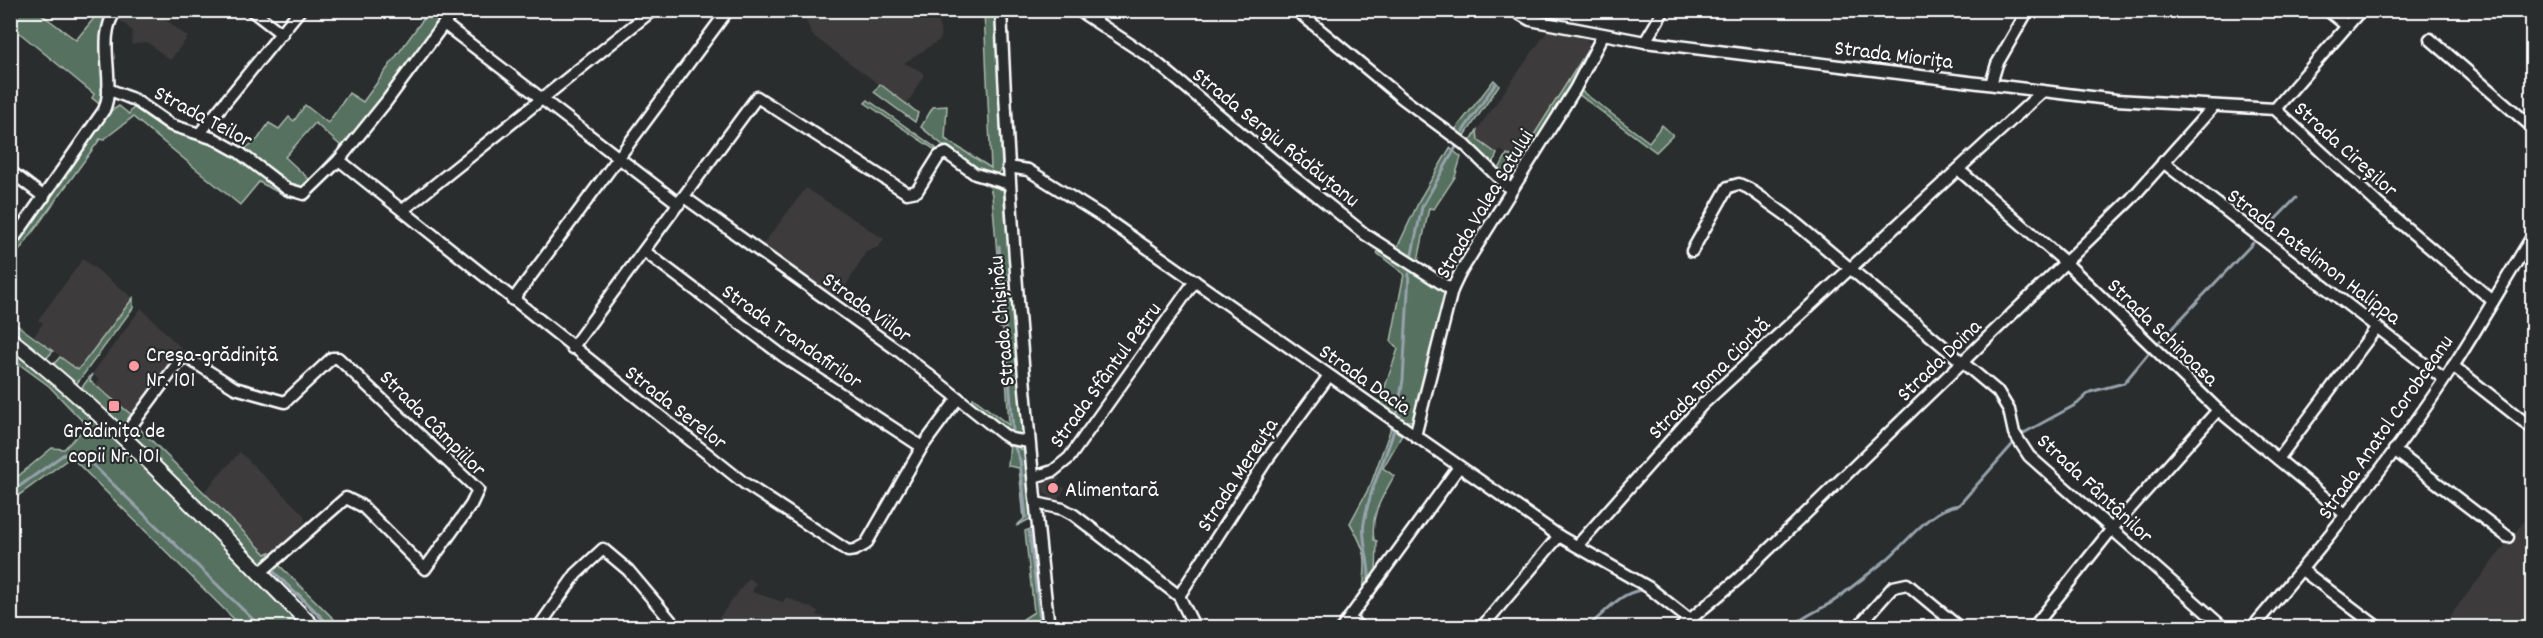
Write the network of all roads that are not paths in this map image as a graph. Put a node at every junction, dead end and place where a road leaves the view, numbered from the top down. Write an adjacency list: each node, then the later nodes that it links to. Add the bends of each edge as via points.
1 (116, 10): 22 (street, via 106,43)
2 (251, 10): 17 (street)
3 (300, 10): 17 (street)
4 (454, 10): 15 (street)
5 (653, 10): 24 (street)
6 (728, 10): 30 (street)
7 (1001, 10): 32 (street, Strada Chișinău)
8 (1078, 10): 47 (street, Strada Sergiu Rădăuțanu, via 1151,58 1366,234)
9 (1296, 10): 36 (street, via 1464,144)
10 (1513, 10): 18 (street, Strada Miorița, via 1530,20)
11 (1664, 10): 20 (street)
12 (2028, 10): 21 (street, via 1997,64)
13 (2327, 10): 16 (street)
14 (2361, 10): 16 (street, Strada Cireșilor)
15 (444, 24): 24 (street, Strada Viilor); 29 (street)
16 (2347, 26): 26 (street, Strada Cireșilor)
17 (282, 34): 28 (street)
18 (1603, 35): 20 (street, Strada Miorița); 36 (street, Strada Valea Satului, via 1575,89)
19 (2430, 39): 27 (street)
20 (1645, 42): 21 (street, Strada Miorița)
21 (1991, 84): 23 (street, Strada Miorița)
22 (108, 89): 28 (street, Strada Teilor, via 135,100 171,125); 37 (street, via 99,118)
23 (2043, 91): 25 (street, Strada Miorița); 33 (street, Strada Toma Ciorbă)
24 (539, 99): 30 (street, Strada Viilor); 39 (street)
25 (2212, 107): 26 (street, Strada Miorița); 31 (street, Strada Doina)
26 (2275, 109): 49 (street, Strada Cireșilor, via 2377,203)
27 (2532, 127)
28 (200, 133): 29 (street, Strada Teilor, via 240,153 297,194 304,194 317,184)
29 (339, 159): 39 (street, Strada Serelor)
30 (618, 160): 38 (street, Strada Viilor); 48 (street)
31 (2163, 162): 44 (street, Strada Doina, via 2131,199); 50 (street, Strada Patelimon Halippa)
32 (1008, 167): 35 (street, Strada Chișinău); 46 (street, Strada Dacia, via 1023,168 1060,189)
33 (1959, 170): 44 (street, Strada Schinoasa); 45 (street, Strada Toma Ciorbă)
34 (10, 171): 37 (street)
35 (1009, 184): 38 (street, via 975,174 946,153 939,156 917,191 907,193 757,97); 62 (street, Strada Chișinău)
36 (1511, 190): 47 (street, Strada Valea Satului)
37 (44, 197): 41 (street)
38 (681, 201): 42 (street); 57 (street, Strada Viilor, via 900,352)
39 (403, 210): 48 (street, Strada Serelor)
40 (2532, 239): 49 (street, Strada Anatol Corobceanu)
41 (10, 244)
42 (644, 251): 52 (street); 63 (street, Strada Trandafirilor, via 783,356)
43 (1692, 251): 45 (street, via 1728,187 1739,184 1786,215)
44 (2065, 262): 53 (street, Strada Doina); 58 (street, Strada Schinoasa)
45 (1850, 269): 53 (street, Strada Fântânilor); 73 (street, Strada Toma Ciorbă, via 1702,405)
46 (1195, 281): 55 (street, Strada Dacia); 67 (street, Strada Sfântul Petru, via 1069,458 1053,471)
47 (1452, 290): 60 (street, Strada Valea Satului)
48 (513, 300): 52 (street, Strada Serelor)
49 (2493, 300): 54 (street, Strada Anatol Corobceanu)
50 (2377, 327): 56 (street, Strada Patelimon Halippa); 65 (street)
51 (10, 339): 61 (main road, via 67,384)
52 (572, 348): 63 (street, Strada Serelor, via 744,483 848,550 866,543)
53 (1963, 362): 70 (street, Strada Fântânilor, via 2005,401 2014,432 2029,456); 78 (street, Strada Doina, via 1738,579)
54 (2453, 366): 56 (street, Strada Anatol Corobceanu); 59 (street)
55 (1328, 377): 60 (street, Strada Dacia); 76 (street, Strada Mereuța, via 1271,454)
56 (2445, 379): 64 (street, Strada Anatol Corobceanu)
57 (958, 398): 62 (street, Strada Viilor, via 1011,439); 63 (street, Strada Serelor)
58 (2218, 410): 65 (street, Strada Schinoasa); 70 (street)
59 (2532, 428)
60 (1415, 436): 66 (street, Strada Dacia)
61 (123, 437): 75 (main road); 75 (street, Strada Câmpiilor, via 181,359 189,359 235,388 285,402 332,358 338,358 478,490 424,569 356,501 346,498)
62 (1029, 442): 67 (street, Strada Chișinău)
63 (922, 447)
64 (2394, 450): 69 (street, Strada Anatol Corobceanu); 72 (street)
65 (2278, 459): 69 (street, Strada Schinoasa)
66 (1459, 467): 71 (street, Strada Dacia); 77 (street)
67 (1034, 477): 68 (street, Strada Chișinău)
68 (1036, 503): 76 (street, via 1074,515); 82 (street, Strada Chișinău)
69 (2346, 515): 74 (street, Strada Anatol Corobceanu)
70 (2111, 530): 91 (street); 92 (street, Strada Fântânilor)
71 (1559, 536): 73 (street, Strada Dacia); 86 (street)
72 (2508, 537)
73 (1577, 546): 78 (street, Strada Dacia, via 1648,587)
74 (2302, 570): 93 (street, Strada Anatol Corobceanu); 94 (street)
75 (260, 573): 79 (main road)
76 (1179, 596): 83 (street)
77 (1349, 618): 84 (street); 85 (street)
78 (1691, 618): 87 (street, Strada Doina); 88 (street, Strada Dacia)
79 (314, 627)
80 (538, 627): 81 (street, via 576,574 603,549)
81 (677, 627)
82 (1048, 627)
83 (1195, 627)
84 (1342, 627)
85 (1360, 627)
86 (1481, 627)
87 (1680, 627)
88 (1700, 627)
89 (1857, 627): 90 (street, via 1900,583 1907,584)
90 (1960, 627)
91 (2032, 627)
92 (2224, 627)
93 (2252, 627)
94 (2379, 627)

